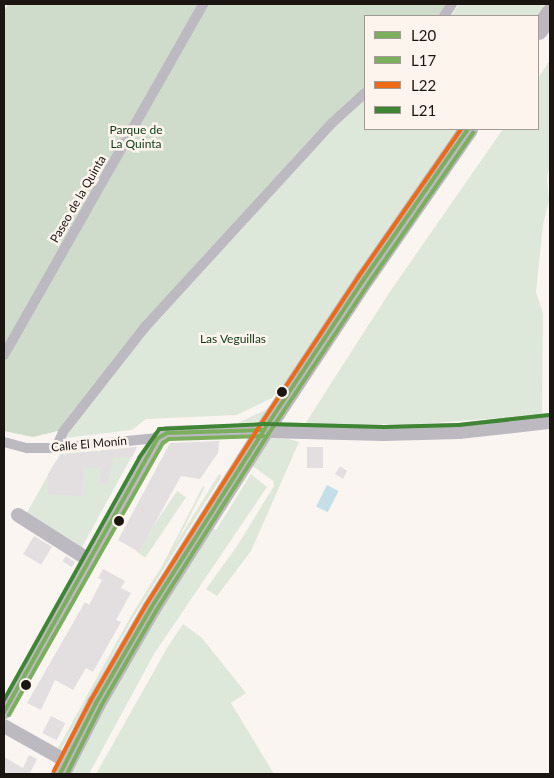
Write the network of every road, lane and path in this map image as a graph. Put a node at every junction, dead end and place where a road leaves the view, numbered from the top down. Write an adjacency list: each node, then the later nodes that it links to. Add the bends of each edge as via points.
1 (203, 4): 8 (street, Paseo de la Quinta)
2 (452, 4): 4 (street)
3 (550, 12): 5 (main road)
4 (445, 15)
5 (539, 28)
6 (364, 94): 13 (street, via 332,123 145,327 63,432)
7 (467, 130): 10 (main road)
8 (4, 355)
9 (550, 421): 10 (street, via 459,431)
10 (264, 430): 11 (street, Calle El Monín, via 167,433); 18 (main road, via 151,608)
11 (158, 438): 13 (street, Calle El Monín); 15 (street)
12 (4, 442): 13 (street, Calle El Monín, via 27,448)
13 (56, 448)
14 (18, 515): 15 (street)
15 (89, 560): 16 (street)
16 (4, 712)
17 (4, 726): 18 (street)
18 (63, 767)

